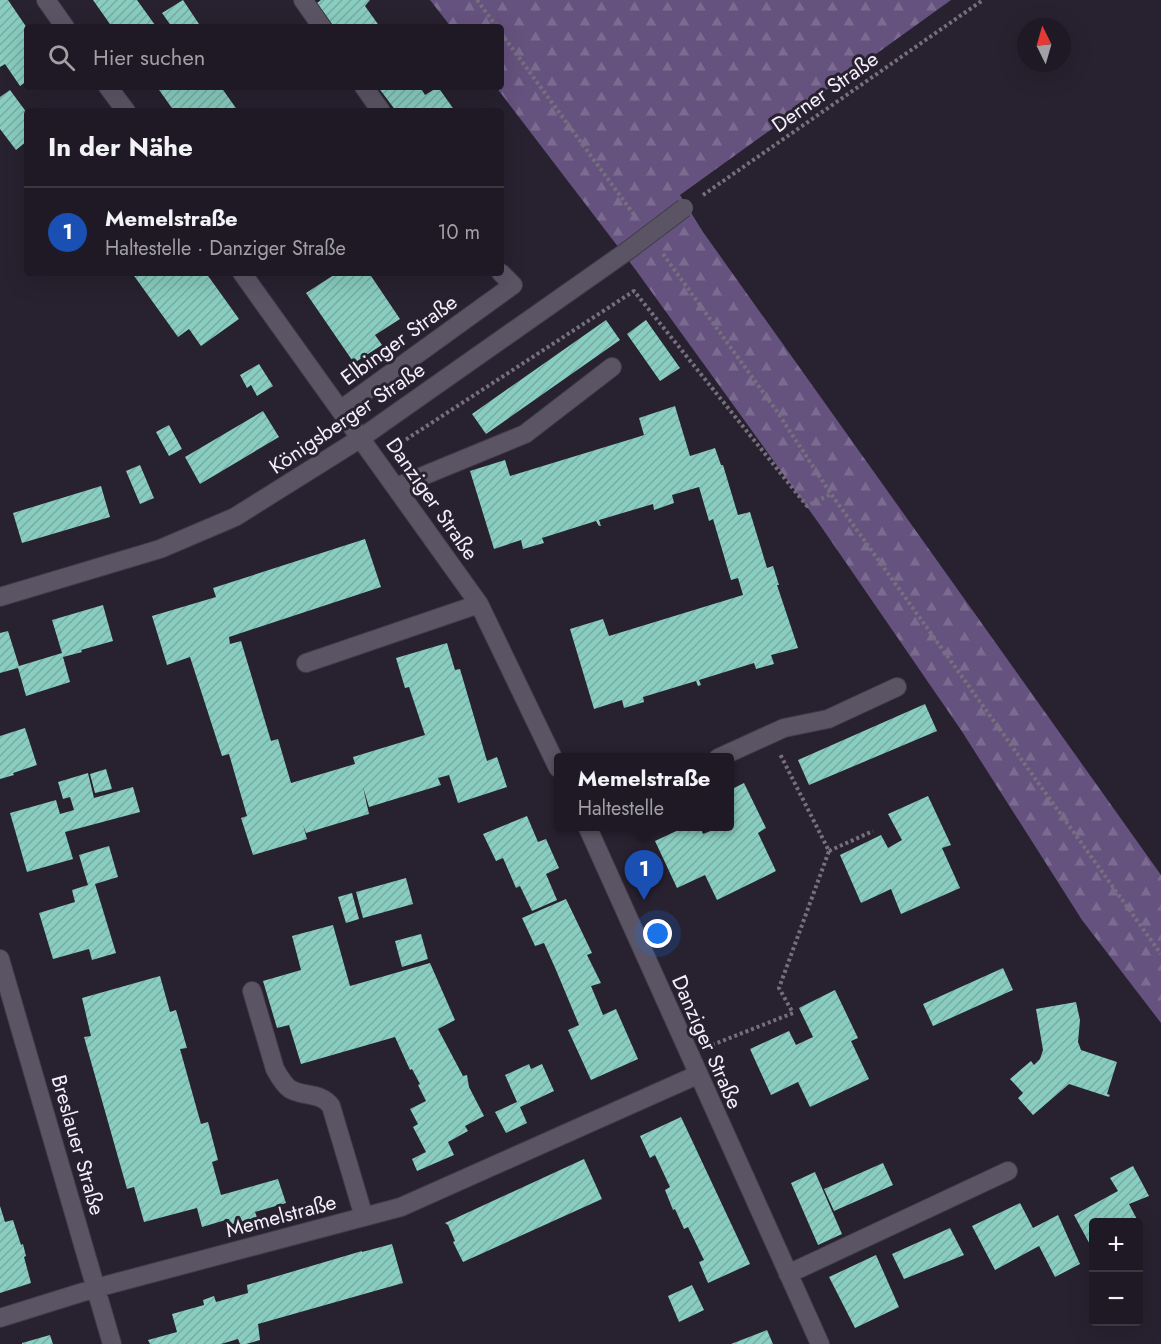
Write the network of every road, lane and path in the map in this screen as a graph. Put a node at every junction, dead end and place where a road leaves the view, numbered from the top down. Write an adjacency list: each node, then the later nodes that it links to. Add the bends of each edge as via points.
1 (46, 0): 5 (street)
2 (303, 0): 6 (street)
3 (477, 0): 7 (path)
4 (983, 0): 13 (path, Derner Straße)
5 (63, 24)
6 (320, 24)
7 (495, 24)
8 (504, 37): 14 (path)
9 (110, 90): 11 (street)
10 (366, 90): 12 (street)
11 (124, 108)
12 (379, 108)
13 (684, 208): 20 (street, Königsberger Straße, bridge)
14 (638, 219)
15 (657, 245): 32 (path)
16 (244, 276): 19 (street, Danziger Straße)
17 (507, 279): 19 (street, Elbinger Straße)
18 (612, 367): 21 (street, via 525,434)
19 (340, 410): 20 (street, Danziger Straße)
20 (361, 438): 21 (street, Danziger Straße); 22 (street, Königsberger Straße, via 235,518 160,549)
21 (396, 487): 23 (street, Danziger Straße)
22 (0, 597)
23 (479, 604): 24 (street); 28 (street, Danziger Straße)
24 (306, 663)
25 (897, 687): 26 (street, via 828,719)
26 (770, 734): 27 (street); 31 (path)
27 (729, 753)
28 (554, 760)
29 (589, 831): 35 (street, Danziger Straße)
30 (873, 831): 31 (path)
31 (829, 851): 35 (path, via 779,988 793,1013)
32 (1161, 954)
33 (0, 959): 40 (street, Breslauer Straße)
34 (252, 991): 38 (street, via 275,1069 282,1080 290,1089 326,1100 331,1106)
35 (688, 1054): 36 (street, Danziger Straße)
36 (697, 1075): 38 (street, Memelstraße, via 401,1207); 39 (street, Danziger Straße)
37 (1008, 1171): 39 (street)
38 (364, 1217): 40 (street, Memelstraße)
39 (788, 1274): 43 (street, Danziger Straße)
40 (96, 1288): 41 (street, Memelstraße); 42 (street, Breslauer Straße)
41 (0, 1318)
42 (112, 1344)
43 (820, 1344)

